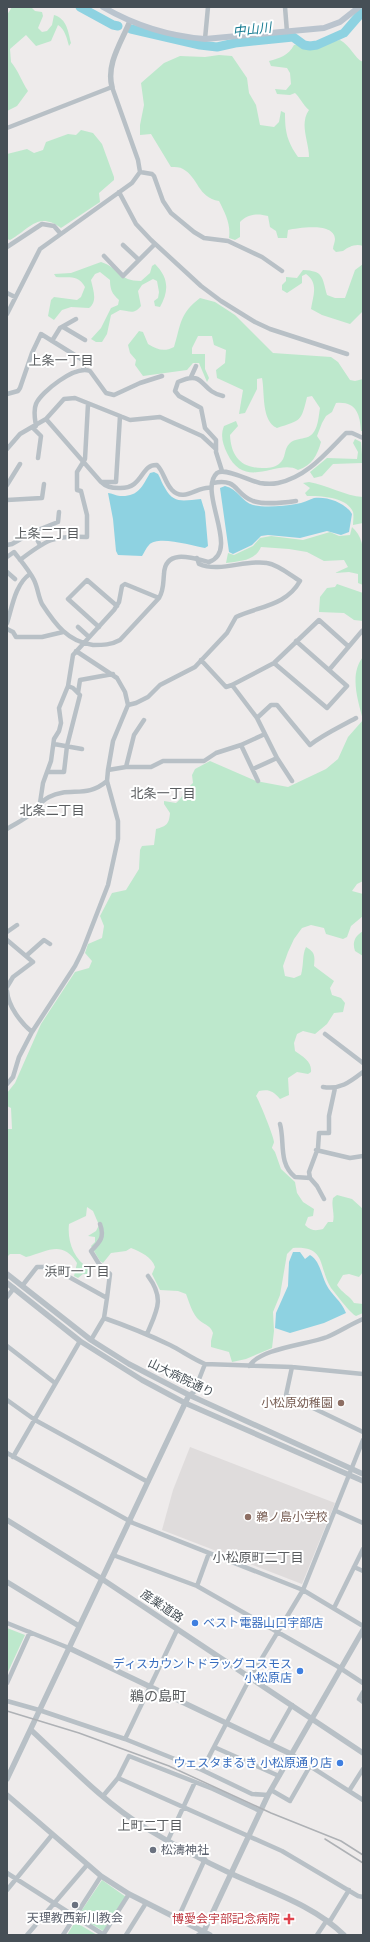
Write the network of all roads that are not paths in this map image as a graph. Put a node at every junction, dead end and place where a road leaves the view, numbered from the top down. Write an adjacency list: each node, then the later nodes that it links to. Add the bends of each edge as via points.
1 (102, 7): 5 (main road)
2 (208, 7): 7 (street)
3 (285, 7): 6 (street)
4 (359, 7): 6 (main road, via 340,22 324,28)
5 (130, 21): 7 (main road, via 152,29); 8 (street, via 110,66)
6 (287, 32): 7 (main road)
7 (205, 39)
8 (112, 87): 9 (street); 10 (street)
9 (7, 128)
10 (140, 172): 11 (street, via 136,179); 18 (street, via 154,176 162,201 171,213 194,232 204,238 228,241 262,257)
11 (120, 192): 12 (street); 13 (street, via 136,224)
12 (60, 233): 15 (street, via 54,226 42,224); 20 (street, via 40,249)
13 (155, 244): 17 (street); 26 (street, via 201,286 255,322)
14 (123, 245): 17 (street)
15 (7, 247)
16 (104, 256): 17 (street, via 123,276)
17 (138, 260)
18 (282, 271)
19 (7, 293): 20 (street)
20 (15, 297): 21 (street)
21 (7, 314)
22 (76, 319): 23 (street)
23 (63, 326): 24 (street); 25 (street)
24 (85, 340)
25 (52, 341): 28 (street, via 86,362); 31 (street, via 41,334 18,392)
26 (347, 354)
27 (196, 366): 30 (street)
28 (83, 369): 29 (street, via 90,371 110,395); 36 (street, via 66,374 37,402 34,409)
29 (162, 376)
30 (191, 377): 32 (street, via 199,379 209,390); 39 (street, via 177,383 176,394 201,408 204,426 215,437)
31 (7, 394)
32 (223, 396)
33 (88, 404): 34 (street); 35 (street, via 75,398 64,399); 41 (street)
34 (120, 416): 39 (street, via 130,420 160,416 202,436); 44 (street, via 116,482)
35 (46, 419): 36 (street); 41 (street)
36 (34, 426): 38 (street, via 20,434); 40 (street, via 41,436)
37 (363, 438): 43 (street, via 346,433 316,464 297,476 278,483 260,483)
38 (7, 449)
39 (216, 449): 43 (street)
40 (38, 458)
41 (83, 461): 44 (street); 52 (street, via 76,478 77,490 81,491 86,516 87,537 59,537)
42 (20, 464): 45 (street)
43 (222, 471): 47 (street, via 214,477)
44 (101, 482): 47 (street, via 113,488 131,487 147,467 157,465 171,489 178,494 187,494)
45 (7, 484)
46 (44, 484): 48 (street, via 42,498)
47 (212, 486): 49 (street, via 222,481 229,482 252,501); 55 (street, via 221,551 209,562)
48 (7, 500)
49 (296, 501)
50 (58, 512): 51 (street, via 58,522)
51 (33, 532): 52 (street); 53 (street)
52 (40, 544): 56 (street)
53 (7, 545)
54 (7, 557): 56 (street, via 14,552)
55 (197, 558): 60 (street, via 174,557 167,562); 73 (street, via 200,564 210,567 269,563 300,581 280,600 236,617 227,633)
56 (20, 560): 58 (street)
57 (7, 572): 59 (street)
58 (30, 574): 62 (street, via 23,581 14,599); 66 (street, via 42,603)
59 (15, 579)
60 (159, 598): 61 (street, via 126,584 122,586); 70 (street, via 120,640 99,645)
61 (117, 606): 64 (street); 64 (street, via 87,580 68,599)
62 (7, 623)
63 (78, 627): 68 (street)
64 (99, 627): 68 (street)
65 (7, 629): 66 (street, via 16,637 42,637)
66 (63, 632): 70 (street)
67 (363, 632): 71 (street)
68 (88, 637): 70 (street)
69 (296, 641): 71 (street, via 318,620); 74 (street); 75 (street)
70 (82, 643): 72 (street)
71 (348, 646): 75 (street)
72 (76, 651): 76 (street); 78 (street, via 73,655)
73 (202, 660): 77 (street, via 226,687); 80 (street, via 189,672 160,685 148,697)
74 (274, 663): 75 (street, via 328,708 347,686); 77 (street)
75 (329, 670)
76 (113, 674): 79 (street, via 80,680); 80 (street, via 122,684)
77 (232, 685): 81 (street)
78 (68, 686): 79 (street); 85 (street, via 59,708 61,723)
79 (78, 693): 87 (street, via 80,695)
80 (128, 705): 92 (street, via 113,741)
81 (257, 718): 82 (street, via 272,705 277,706 310,746 321,736); 84 (street)
82 (356, 718)
83 (144, 720): 90 (street, via 134,735)
84 (265, 734): 86 (street); 89 (street)
85 (54, 744): 87 (street); 93 (street)
86 (241, 744): 90 (street, via 216,752 204,761 163,762 151,766); 91 (street)
87 (68, 746): 88 (street); 93 (street, via 64,772)
88 (82, 749)
89 (277, 758): 91 (street); 96 (street)
90 (126, 767): 92 (street)
91 (253, 769): 95 (street)
92 (108, 770): 94 (street)
93 (48, 772): 97 (street, via 43,783)
94 (107, 781): 97 (street, via 90,791 60,793 49,796); 106 (street, via 116,808 118,826 116,850 108,885 74,966)
95 (258, 781)
96 (292, 781)
97 (40, 803): 98 (street, via 27,817)
98 (7, 828)
99 (17, 925): 100 (street)
100 (7, 932)
101 (7, 940): 103 (street)
102 (50, 944): 103 (street, via 44,940)
103 (26, 956): 104 (street, via 33,962 13,976)
104 (7, 987)
105 (7, 991): 106 (street, via 19,1018)
106 (32, 1032): 110 (street, via 13,1077)
107 (325, 1034): 108 (street)
108 (363, 1063)
109 (363, 1072): 112 (street, via 347,1085)
110 (7, 1084)
111 (323, 1087): 112 (street)
112 (335, 1088): 114 (street, via 328,1133 319,1133)
113 (280, 1124): 116 (street, via 284,1161 295,1177)
114 (316, 1150): 115 (street, via 350,1158); 116 (street, via 309,1172)
115 (363, 1156)
116 (310, 1178): 117 (street)
117 (324, 1199)
118 (100, 1224): 125 (street, via 102,1239 91,1251 99,1264 110,1274)
119 (7, 1274): 122 (street, 山大病院通り)
120 (148, 1276): 128 (street, via 157,1291 159,1307)
121 (7, 1283): 123 (street, 山大病院通り)
122 (22, 1286): 125 (street, via 37,1267 51,1267); 129 (street, 山大病院通り)
123 (14, 1288): 124 (street); 130 (street, 山大病院通り)
124 (7, 1297)
125 (107, 1298): 126 (street)
126 (104, 1318): 128 (street); 129 (street)
127 (363, 1318): 133 (street, via 326,1337 278,1350 255,1360)
128 (147, 1334): 132 (street)
129 (91, 1340): 137 (street, 山大病院通り, via 135,1367)
130 (80, 1341): 136 (street); 139 (street, 山大病院通り, via 142,1380)
131 (7, 1346): 136 (street)
132 (205, 1364): 133 (street); 137 (street, via 194,1392)
133 (249, 1366): 134 (street)
134 (292, 1367): 135 (street); 141 (street, via 286,1395)
135 (363, 1374)
136 (55, 1383): 140 (street)
137 (189, 1395): 139 (street); 145 (street, 山大病院通り)
138 (7, 1400): 140 (street)
139 (186, 1402): 147 (street, 山大病院通り); 149 (street)
140 (35, 1420): 144 (street); 149 (street)
141 (363, 1432)
142 (363, 1440): 145 (street)
143 (7, 1453): 144 (street)
144 (13, 1457): 152 (street)
145 (351, 1468): 146 (street, 山大病院通り); 147 (street)
146 (363, 1474)
147 (349, 1475): 148 (street, 山大病院通り); 150 (street)
148 (363, 1481)
149 (148, 1482): 152 (street)
150 (336, 1511): 153 (street); 162 (street)
151 (7, 1520): 159 (street, 産業道路)
152 (130, 1521): 155 (street); 156 (street)
153 (363, 1522)
154 (363, 1549): 157 (street)
155 (209, 1553): 161 (street); 162 (street)
156 (113, 1555): 159 (street); 161 (street)
157 (354, 1567): 158 (street); 163 (street)
158 (363, 1571)
159 (102, 1579): 165 (street); 167 (street, 産業道路)
160 (7, 1582): 165 (street)
161 (197, 1586): 170 (street)
162 (303, 1590): 163 (street); 170 (street)
163 (334, 1608): 166 (street)
164 (7, 1623): 169 (street)
165 (79, 1626): 171 (street)
166 (363, 1626)
167 (177, 1630): 173 (street, 産業道路); 176 (street)
168 (363, 1630): 172 (street)
169 (30, 1632): 171 (street); 174 (street)
170 (278, 1632): 172 (street); 173 (street)
171 (69, 1648): 176 (street); 181 (street)
172 (341, 1669): 175 (street); 182 (street)
173 (250, 1678): 180 (street, 産業道路); 183 (street)
174 (7, 1683)
175 (363, 1683)
176 (149, 1687): 183 (street); 185 (street)
177 (363, 1692): 179 (street, via 359,1699)
178 (7, 1701): 181 (street)
179 (363, 1702)
180 (292, 1706): 182 (street, 産業道路); 186 (street)
181 (39, 1710): 184 (street); 185 (street)
182 (312, 1718): 188 (street, 産業道路); 189 (street)
183 (226, 1723): 186 (street); 187 (street)
184 (31, 1730): 195 (street); 200 (street)
185 (125, 1739): 192 (street)
186 (270, 1744): 189 (street)
187 (214, 1747): 192 (street); 193 (street)
188 (363, 1753)
189 (291, 1754): 190 (street); 193 (street)
190 (310, 1766): 197 (street); 198 (street, via 290,1801)
191 (363, 1769): 197 (street)
192 (202, 1770): 198 (street, via 252,1794)
193 (279, 1776): 198 (street)
194 (118, 1778): 196 (street, via 129,1756); 200 (street); 202 (street)
195 (7, 1779)
196 (195, 1782): 202 (street); 203 (street)
197 (349, 1791): 201 (street)
198 (269, 1792): 203 (street)
199 (7, 1795): 204 (street)
200 (103, 1796): 206 (street, via 143,1827)
201 (363, 1800)
202 (184, 1807): 205 (street); 206 (street)
203 (260, 1811): 205 (street)
204 (52, 1834): 208 (street); 212 (street)
205 (248, 1836): 210 (street); 214 (street, via 282,1850)
206 (168, 1840): 207 (street)
207 (205, 1859): 210 (street); 220 (street)
208 (87, 1865): 211 (street); 218 (street)
209 (7, 1873): 212 (street)
210 (231, 1873): 221 (street, via 298,1903); 222 (street)
211 (101, 1876): 215 (street); 219 (street)
212 (15, 1880): 213 (street); 218 (street)
213 (7, 1890)
214 (349, 1890): 216 (street); 221 (street)
215 (129, 1894): 217 (street); 225 (street)
216 (363, 1897)
217 (146, 1903): 220 (street); 226 (street)
218 (54, 1904): 219 (street); 223 (street)
219 (75, 1917): 224 (street); 225 (street)
220 (178, 1918): 222 (street)
221 (328, 1921): 229 (street); 230 (street)
222 (204, 1931): 227 (street); 228 (street)
223 (27, 1935)
224 (64, 1935)
225 (104, 1935)
226 (126, 1935)
227 (198, 1935)
228 (210, 1935)
229 (317, 1935)
230 (344, 1935)

